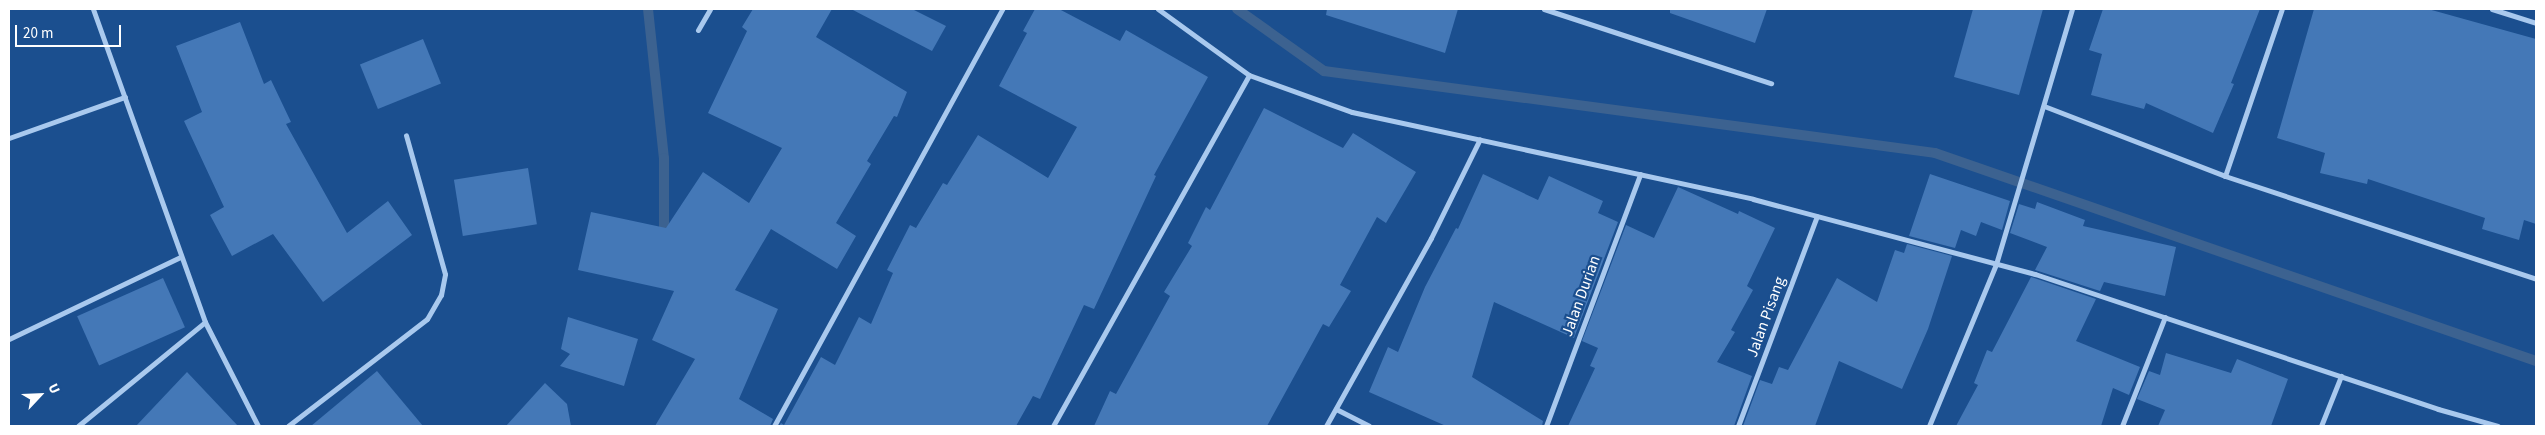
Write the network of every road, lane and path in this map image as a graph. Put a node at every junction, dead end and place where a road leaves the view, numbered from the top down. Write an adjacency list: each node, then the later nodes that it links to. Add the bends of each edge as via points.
1 (93, 9): 13 (street)
2 (710, 9): 10 (street)
3 (1002, 9): 32 (street)
4 (1158, 9): 11 (street)
5 (1544, 9): 12 (street)
6 (2072, 9): 14 (street)
7 (2282, 9): 19 (street)
8 (2492, 9): 9 (street)
9 (2536, 23)
10 (698, 30)
11 (1249, 75): 17 (street, via 1352,112); 33 (street)
12 (1771, 83)
13 (125, 97): 16 (street); 21 (street)
14 (2044, 106): 19 (street); 22 (street)
15 (406, 135): 31 (street, via 445,274 441,295 427,319)
16 (9, 138)
17 (1480, 139): 18 (street); 28 (street, via 1431,238)
18 (1640, 174): 20 (street); 36 (street, Jalan Durian)
19 (2225, 176): 23 (street)
20 (1816, 216): 22 (street); 37 (street, Jalan Pisang)
21 (180, 257): 25 (street); 26 (street)
22 (1996, 264): 24 (street); 38 (street)
23 (2536, 279)
24 (2165, 318): 27 (street); 39 (street)
25 (205, 322): 29 (street); 30 (street)
26 (9, 339)
27 (2341, 376): 40 (street); 41 (street)
28 (1336, 408): 34 (street); 35 (street)
29 (78, 426)
30 (258, 426)
31 (288, 426)
32 (774, 426)
33 (1052, 426)
34 (1326, 426)
35 (1369, 426)
36 (1546, 426)
37 (1738, 426)
38 (1929, 426)
39 (2122, 426)
40 (2321, 426)
41 (2498, 426)

